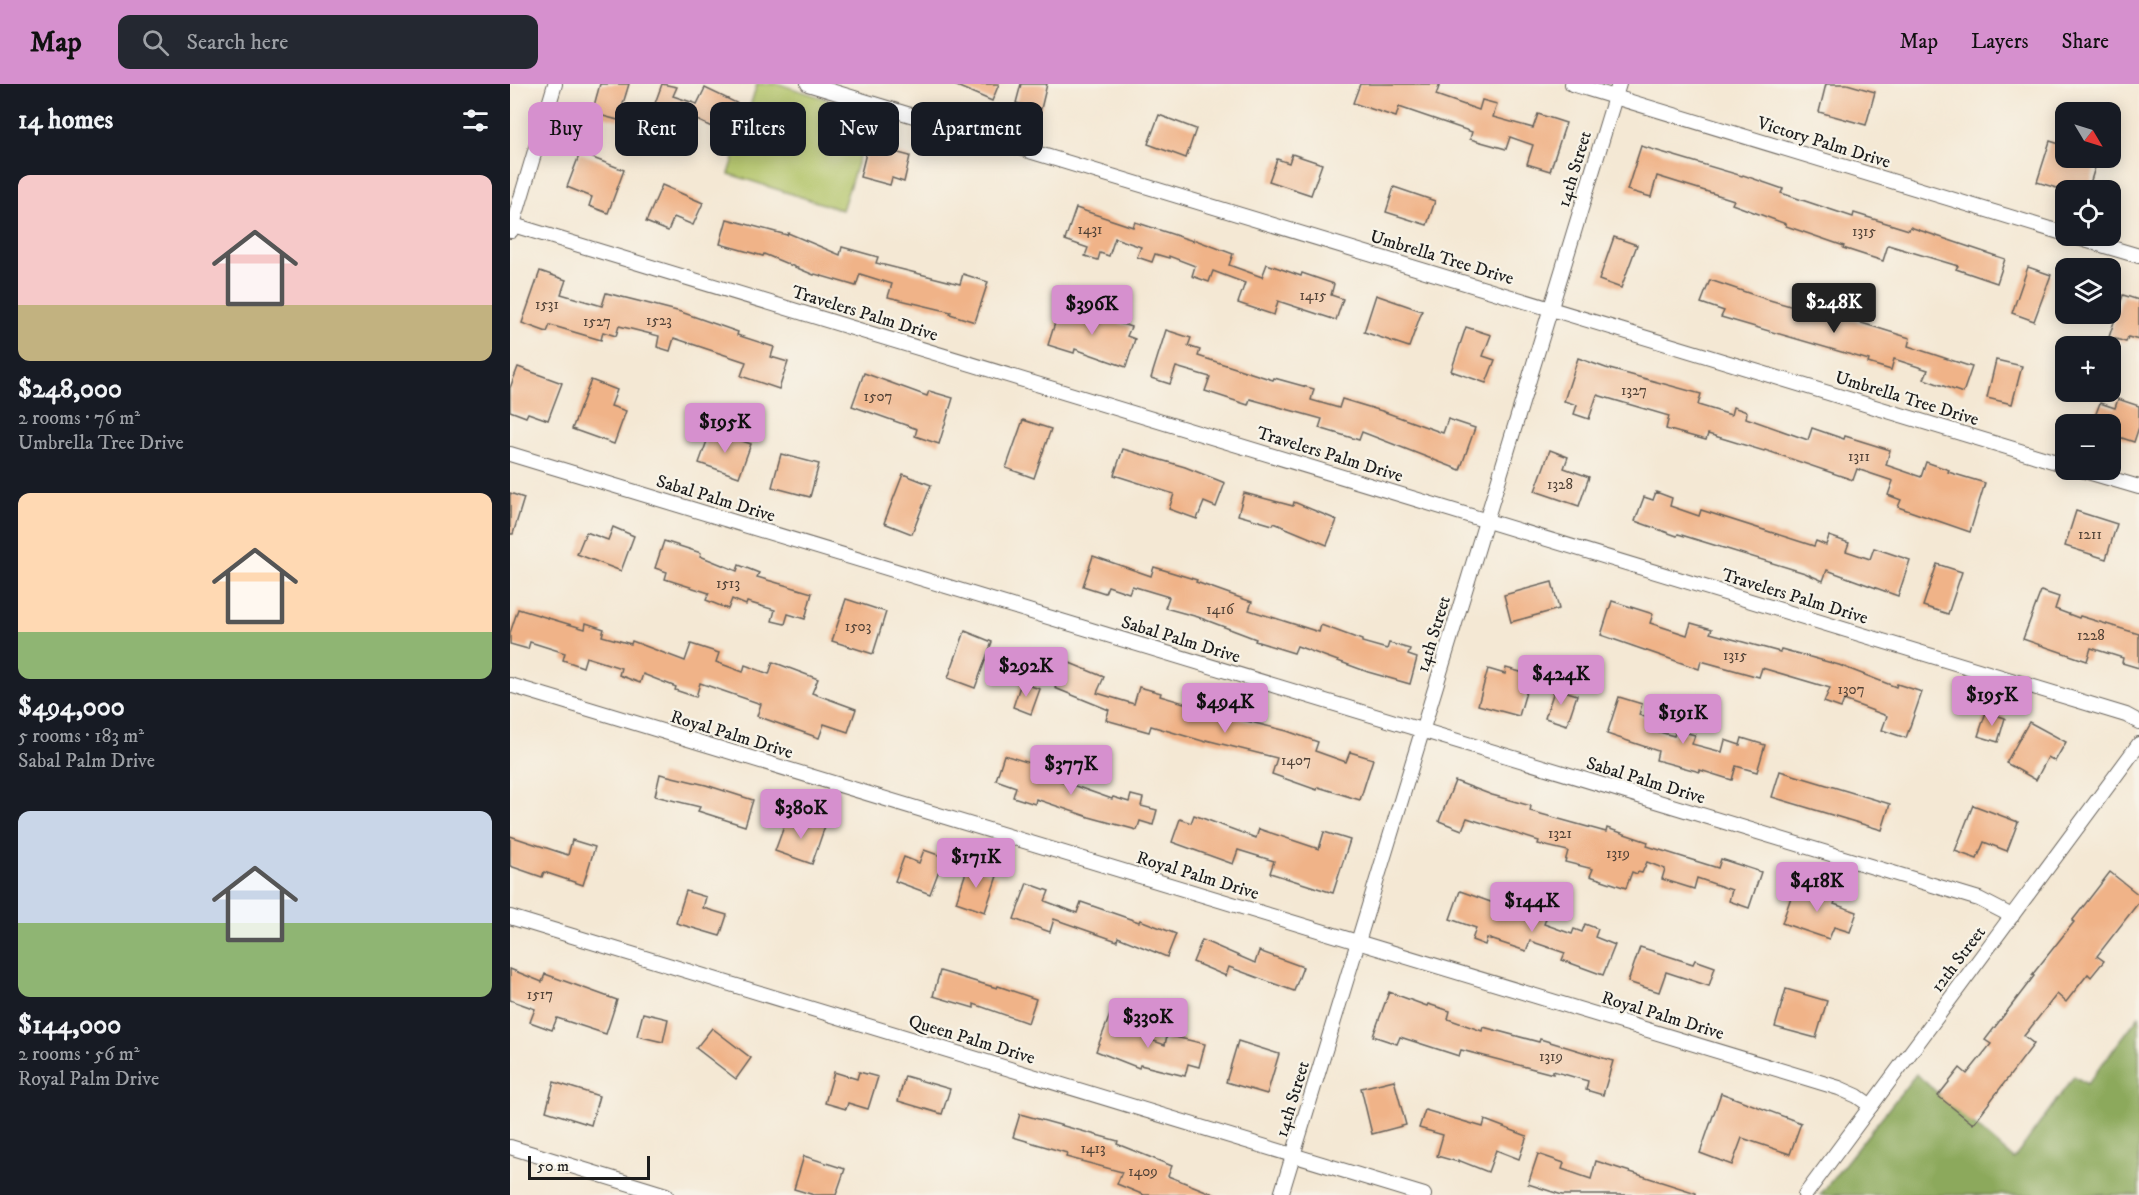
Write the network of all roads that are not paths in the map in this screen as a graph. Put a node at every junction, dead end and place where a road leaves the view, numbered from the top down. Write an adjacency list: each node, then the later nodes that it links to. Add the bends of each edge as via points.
1 (555, 84): 5 (street)
2 (808, 84): 9 (street, Umbrella Tree Drive)
3 (1572, 84): 4 (street, Victory Palm Drive)
4 (1617, 91): 6 (street, Victory Palm Drive); 9 (street, 14th Street)
5 (511, 227): 14 (street, Travelers Palm Drive)
6 (2055, 230)
7 (2105, 246): 8 (street)
8 (2139, 256)
9 (1550, 309): 11 (street, Umbrella Tree Drive); 14 (street, 14th Street)
10 (510, 454): 17 (street, Sabal Palm Drive)
11 (2055, 462)
12 (2115, 480): 13 (street)
13 (2139, 487)
14 (1486, 520): 16 (street, Travelers Palm Drive); 17 (street, 14th Street)
15 (510, 685): 21 (street, Royal Palm Drive)
16 (2139, 722)
17 (1422, 731): 19 (street, Sabal Palm Drive, via 1979,899); 21 (street, 14th Street)
18 (2139, 744): 19 (street, 12th Street)
19 (2012, 916): 22 (street, 12th Street)
20 (510, 917): 24 (street, Queen Palm Drive)
21 (1358, 942): 22 (street, Royal Palm Drive, via 1839,1088); 24 (street, 14th Street)
22 (1871, 1106): 28 (street, 12th Street)
23 (510, 1148): 25 (street)
24 (1293, 1156): 26 (street, 14th Street); 27 (street, Queen Palm Drive)
25 (666, 1195)
26 (1281, 1195)
27 (1424, 1195)
28 (1805, 1195)

